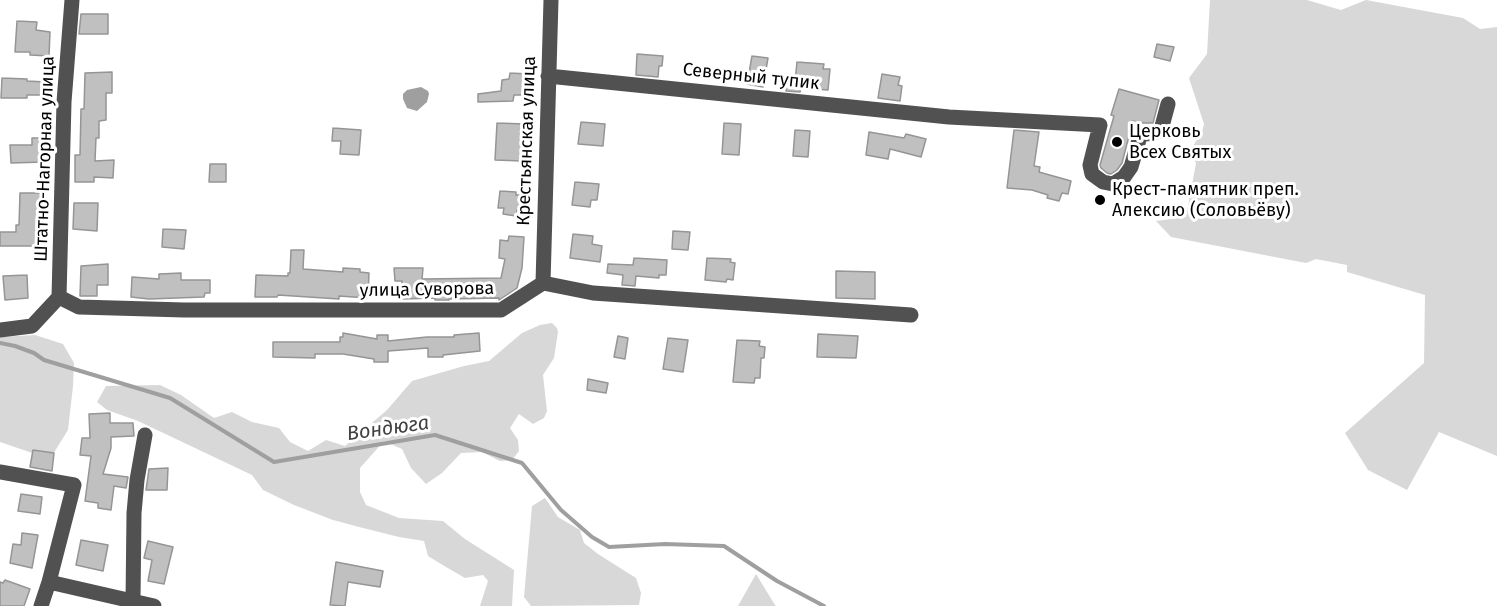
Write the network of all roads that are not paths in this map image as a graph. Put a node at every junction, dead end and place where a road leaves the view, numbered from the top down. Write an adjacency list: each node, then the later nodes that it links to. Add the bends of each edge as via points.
1 (72, 0): 6 (street, Штатно-Нагорная улица, via 64,102)
2 (551, 0): 3 (street, Крестьянская улица)
3 (548, 76): 4 (street, Северный тупик, via 950,117 1100,124 1090,165 1092,174 1113,184 1131,167 1141,133 1161,130); 5 (street, Крестьянская улица)
4 (1168, 104)
5 (543, 283): 6 (street, улица Суворова, via 501,310 79,307); 7 (street, via 593,293)
6 (59, 297): 8 (street, via 32,326)
7 (910, 315)
8 (0, 330)
9 (145, 435): 12 (street, via 134,513)
10 (0, 472): 11 (street, via 74,485)
11 (49, 582): 12 (street); 13 (street)
12 (133, 601): 14 (street)
13 (40, 606)
14 (154, 606)

